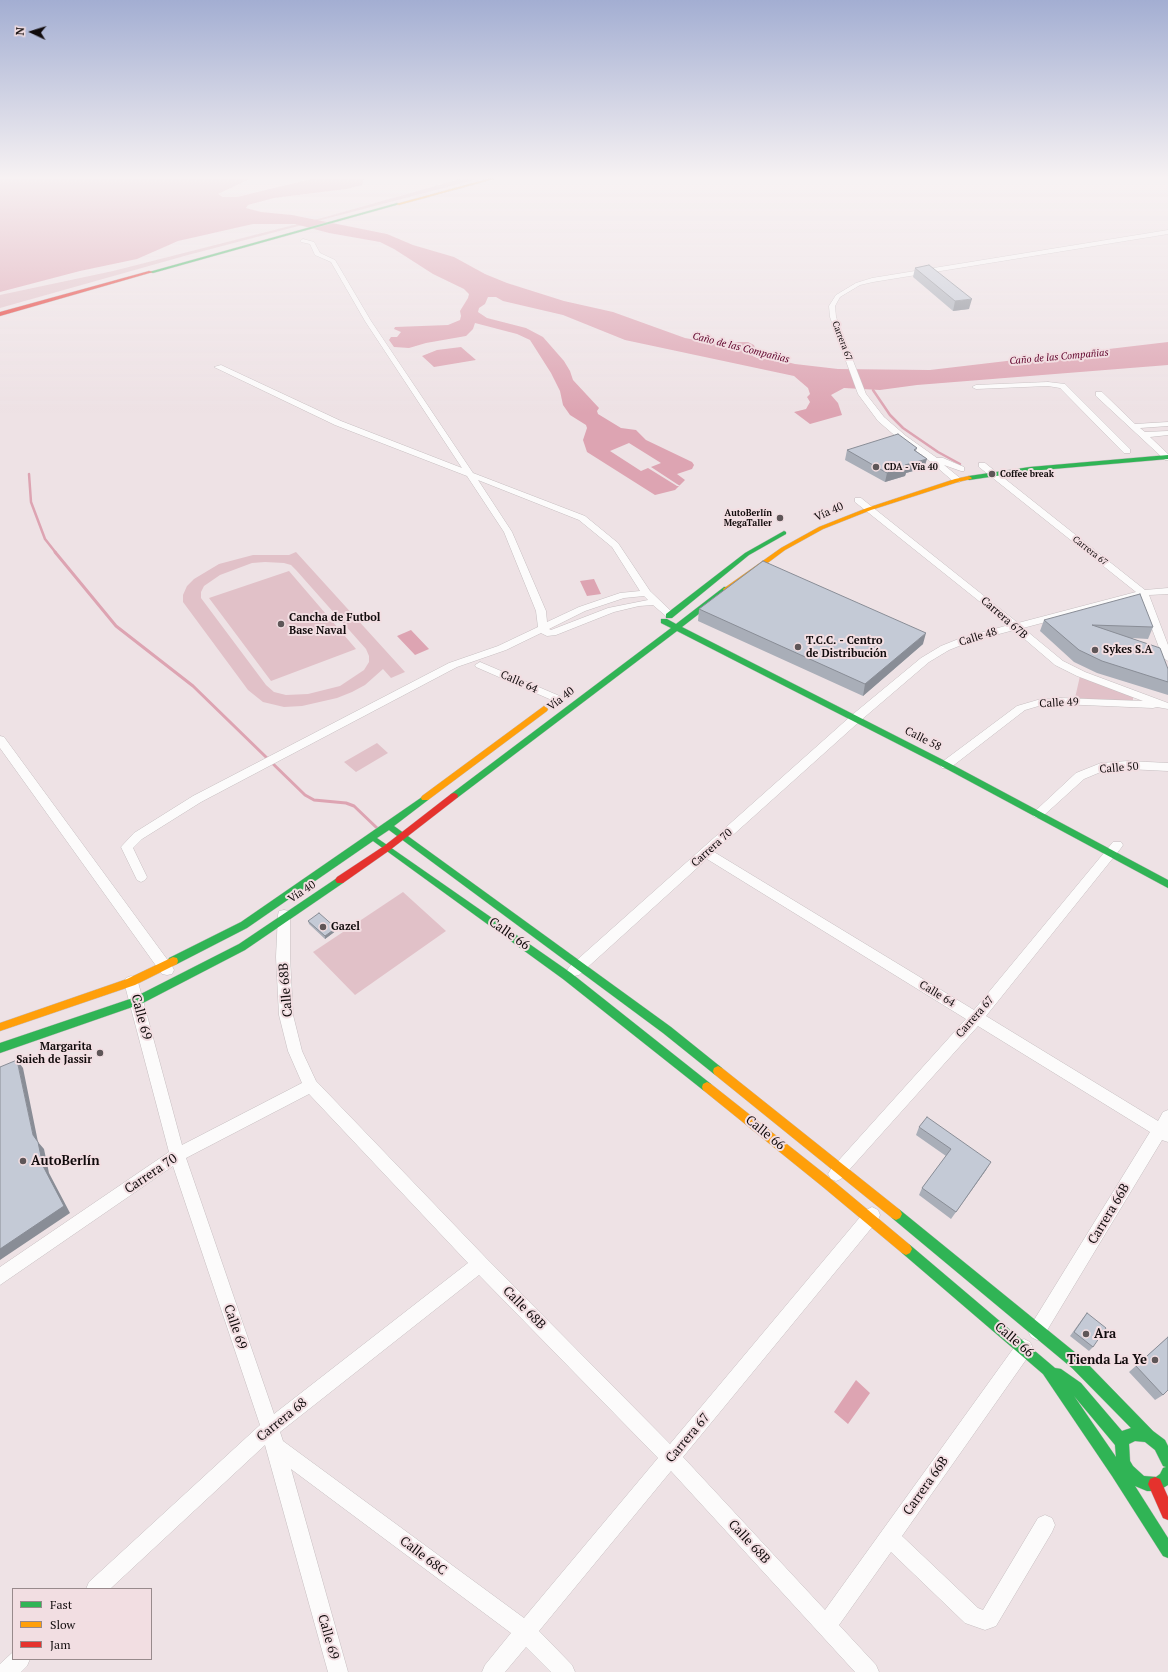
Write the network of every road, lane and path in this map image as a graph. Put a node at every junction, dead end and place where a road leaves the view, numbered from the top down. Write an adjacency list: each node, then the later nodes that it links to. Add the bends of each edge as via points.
1 (198, 257): 4 (main road)
2 (324, 257): 20 (street, via 333,261 368,321)
3 (1014, 257): 15 (street, Carrera 67, via 872,280 858,284 838,296 832,306 833,318 862,394 881,419)
4 (0, 312)
5 (218, 367): 20 (street, via 338,423)
6 (976, 387): 13 (street, via 1048,384 1062,386)
7 (1099, 394): 9 (street)
8 (1168, 424): 9 (street)
9 (1134, 426): 11 (street)
10 (1168, 434): 11 (street)
11 (1143, 435): 12 (street)
12 (1158, 449): 13 (main road, Vía 40); 16 (main road, Vía 40)
13 (1127, 451): 14 (main road, Vía 40)
14 (1111, 452)
15 (928, 455): 18 (street, Carrera 67); 19 (street, Carrera 67)
16 (1167, 455): 21 (main road, Vía 40)
17 (997, 463): 18 (main road)
18 (972, 467): 19 (main road); 21 (street, Carrera 67)
19 (948, 472): 22 (main road); 23 (street, Carrera 67)
20 (470, 474): 30 (street, via 582,518 615,545); 36 (street, via 511,539 541,611)
21 (992, 474): 23 (main road, Vía 40); 31 (street, Carrera 67)
22 (934, 476)
23 (957, 480): 27 (main road, Vía 40)
24 (871, 496): 25 (main road, Vía 40)
25 (858, 500): 26 (main road, Vía 40); 27 (street, Carrera 67B)
26 (848, 505)
27 (869, 509): 34 (main road, Vía 40, via 821,528 783,549); 35 (street, Carrera 67B)
28 (791, 530): 33 (main road, via 737,561)
29 (1168, 592): 31 (street, Calle 48)
30 (646, 593): 32 (street); 36 (street, via 638,592 605,600)
31 (1143, 593): 35 (street, Calle 48); 37 (street)
32 (656, 602): 33 (street); 36 (street, via 639,602 611,610 552,633 547,633)
33 (664, 620): 34 (main road, Calle 58)
34 (680, 624): 39 (main road, Calle 58); 43 (main road, Calle 58); 51 (main road, Vía 40)
35 (1016, 626): 42 (street, Carrera 67B, via 1030,640 1067,667); 43 (street, Calle 48, via 945,648 925,660)
36 (543, 629): 56 (street, via 502,648 453,665 197,799 138,836 127,847)
37 (1168, 658)
38 (480, 664): 40 (street, Calle 64)
39 (807, 683)
40 (561, 697): 50 (main road, Vía 40)
41 (852, 706): 43 (main road, Calle 58)
42 (1167, 706): 45 (street, Calle 49, via 1041,702 1021,708)
43 (864, 715): 47 (main road, Calle 58); 55 (street, Carrera 70)
44 (0, 740): 61 (street)
45 (951, 755): 46 (main road, Calle 58); 47 (street, Calle 49)
46 (967, 764)
47 (946, 765): 49 (main road, Calle 58)
48 (1168, 767): 49 (street, Calle 50, via 1101,767 1080,776)
49 (1044, 808): 53 (main road, Calle 58)
50 (388, 826): 51 (main road, Calle 66); 52 (main road, Vía 40)
51 (403, 836): 54 (main road, Vía 40); 60 (main road, Calle 66)
52 (372, 837): 54 (main road, Calle 66); 58 (main road, Vía 40)
53 (1115, 847): 57 (main road, Calle 58); 66 (street, Carrera 67)
54 (387, 848): 59 (main road, Vía 40); 62 (main road, Calle 66)
55 (706, 853): 60 (street, Carrera 70); 66 (street, Calle 64)
56 (141, 877)
57 (1168, 884)
58 (283, 898): 59 (street, Calle 68B); 61 (main road, Vía 40, via 244,925)
59 (284, 919): 64 (main road, Vía 40, via 242,947); 70 (street, Calle 68B, via 286,1015 295,1051)
60 (580, 965): 62 (street, Carrera 70); 68 (main road, Calle 66)
61 (165, 966): 63 (main road, Vía 40); 64 (street)
62 (567, 976): 68 (main road, Calle 66)
63 (131, 982): 65 (street, Calle 69); 67 (main road, Vía 40)
64 (176, 982): 65 (main road, Vía 40)
65 (137, 1001): 69 (main road, Vía 40); 74 (street, Calle 69)
66 (976, 1018): 73 (street, Calle 64); 75 (street, Carrera 67)
67 (0, 1027)
68 (660, 1037): 71 (main road, Calle 66); 72 (main road, Calle 66)
69 (0, 1048)
70 (311, 1086): 74 (street, Carrera 70); 79 (street, Calle 68B)
71 (762, 1105): 72 (main road); 75 (main road, Calle 66)
72 (748, 1120): 76 (main road, Calle 66)
73 (1165, 1128): 82 (street, Carrera 66B)
74 (177, 1155): 81 (street, Carrera 70); 85 (street, Calle 69)
75 (840, 1169): 76 (street, Carrera 67); 77 (main road, Calle 66)
76 (827, 1183): 78 (main road, Calle 66)
77 (883, 1203): 78 (street, Carrera 67); 80 (main road, Calle 66)
78 (870, 1218): 80 (main road, Calle 66); 89 (street, Carrera 67)
79 (480, 1264): 85 (street, Carrera 68); 89 (street, Calle 68B)
80 (941, 1264): 82 (main road, Calle 66); 83 (main road, Calle 66)
81 (0, 1277)
82 (1037, 1330): 88 (main road, Calle 66, via 1077,1363)
83 (1024, 1348): 84 (main road, Calle 66); 97 (street, Carrera 66B)
84 (1048, 1368): 86 (main road, via 1076,1388); 95 (main road, Calle 66)
85 (270, 1428): 87 (street, Calle 69); 99 (street, Carrera 68)
86 (1122, 1442): 88 (main road, via 1127,1436 1135,1434); 91 (main road, via 1122,1458 1128,1471)
87 (276, 1447): 101 (street, Calle 68C); 104 (street, Calle 69)
88 (1162, 1447)
89 (671, 1458): 100 (street, Calle 68B); 101 (street, Carrera 67)
90 (1168, 1474): 92 (main road, via 1165,1479)
91 (1136, 1478): 92 (main road, via 1143,1483); 95 (main road)
92 (1155, 1484): 94 (main road)
93 (1168, 1493): 94 (main road)
94 (1168, 1512)
95 (1147, 1517): 98 (main road)
96 (1045, 1525): 97 (street, via 989,1619 985,1620 972,1616)
97 (889, 1537): 100 (street, Carrera 66B)
98 (1168, 1551)
99 (97, 1588)
100 (827, 1625): 107 (street, Calle 68B)
101 (525, 1631): 105 (street, Carrera 67); 106 (street, Calle 68C)
102 (19, 1660): 103 (street)
103 (6, 1672)
104 (338, 1672)
105 (492, 1672)
106 (565, 1672)
107 (869, 1672)

